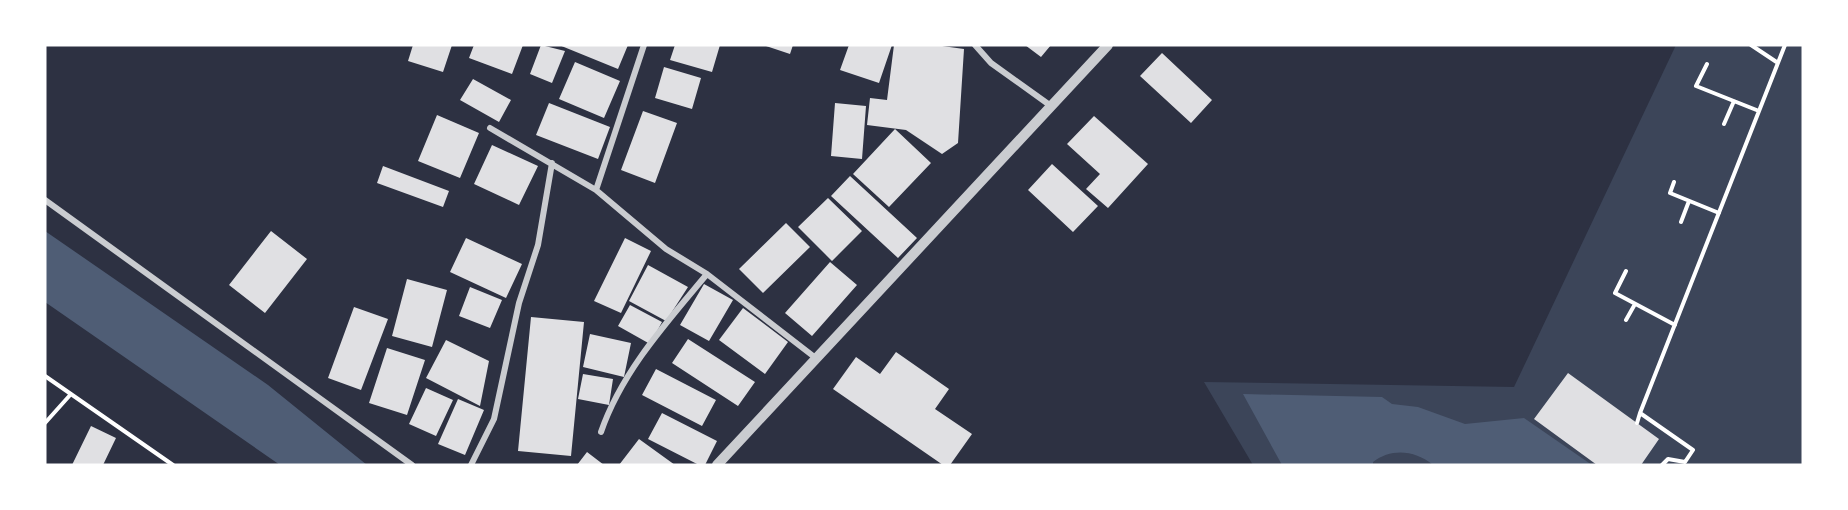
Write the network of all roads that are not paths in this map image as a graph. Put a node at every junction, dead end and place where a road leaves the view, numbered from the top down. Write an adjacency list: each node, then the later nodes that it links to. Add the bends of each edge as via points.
1 (644, 45): 7 (street)
2 (975, 45): 4 (street, via 991,63)
3 (1108, 45): 4 (street)
4 (1052, 107): 10 (street)
5 (490, 128): 6 (street)
6 (552, 163): 7 (street); 13 (street, via 538,244 519,303 494,419)
7 (596, 190): 9 (street, via 666,249)
8 (45, 200): 12 (street)
9 (707, 273): 10 (street); 11 (street, via 630,374 609,408)
10 (818, 360): 14 (street)
11 (601, 432)
12 (412, 465)
13 (471, 465)
14 (717, 465)

